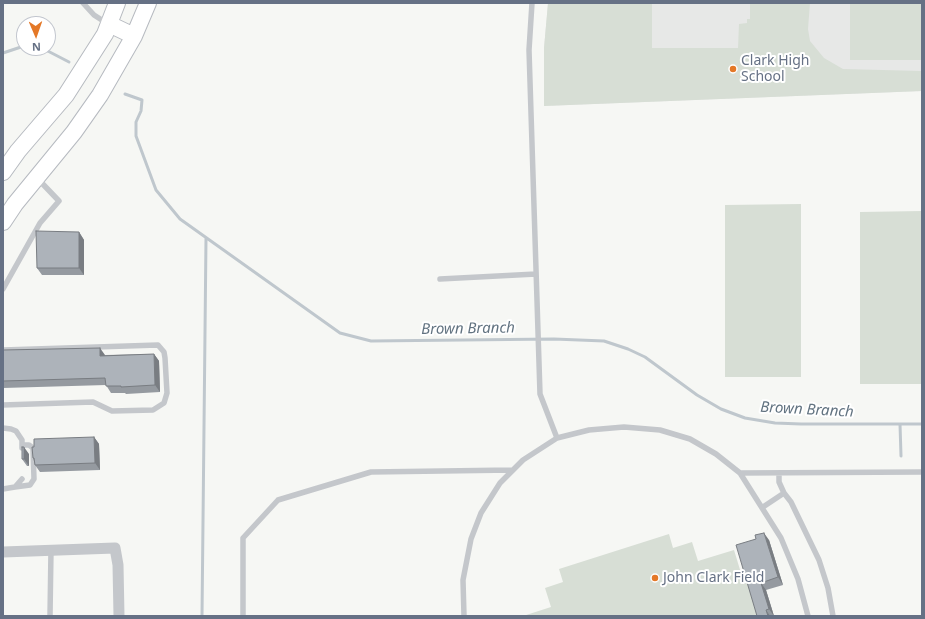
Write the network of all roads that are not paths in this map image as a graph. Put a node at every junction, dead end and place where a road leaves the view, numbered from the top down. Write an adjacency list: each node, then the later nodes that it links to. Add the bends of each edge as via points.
1 (83, 3): 5 (lane, via 94,15)
2 (117, 3): 5 (street)
3 (148, 3): 6 (street)
4 (532, 3): 10 (lane, via 529,50)
5 (109, 24): 6 (street); 7 (street, via 66,95)
6 (134, 36): 8 (street, via 100,95 74,132)
7 (3, 172)
8 (36, 177): 9 (street); 12 (lane, via 59,201 40,223)
9 (3, 222)
10 (536, 274): 11 (lane); 16 (lane, via 540,394)
11 (440, 279)
12 (3, 289)
13 (3, 350): 14 (lane, via 158,345 164,352 167,393 164,403 153,410 112,411 93,402)
14 (3, 405)
15 (3, 428): 17 (lane, via 16,431 20,435)
16 (557, 438): 19 (lane); 22 (lane, via 606,428 660,430 700,444)
17 (22, 446): 18 (lane); 24 (lane, via 29,445 33,448 34,479 30,485)
18 (22, 456)
19 (513, 470): 32 (lane, via 371,472 278,500 243,538); 33 (lane, via 489,498 471,540 464,580)
20 (922, 472): 21 (lane)
21 (779, 473): 22 (lane); 26 (lane, via 779,482)
22 (740, 474): 27 (lane)
23 (22, 479): 24 (lane)
24 (16, 487): 25 (lane)
25 (3, 489)
26 (784, 493): 27 (lane); 35 (lane, via 791,502 819,560)
27 (763, 507): 34 (lane, via 790,559)
28 (51, 550): 29 (street); 30 (lane); 31 (street, via 115,548)
29 (3, 552)
30 (50, 616)
31 (119, 616)
32 (243, 616)
33 (464, 616)
34 (808, 616)
35 (833, 616)

